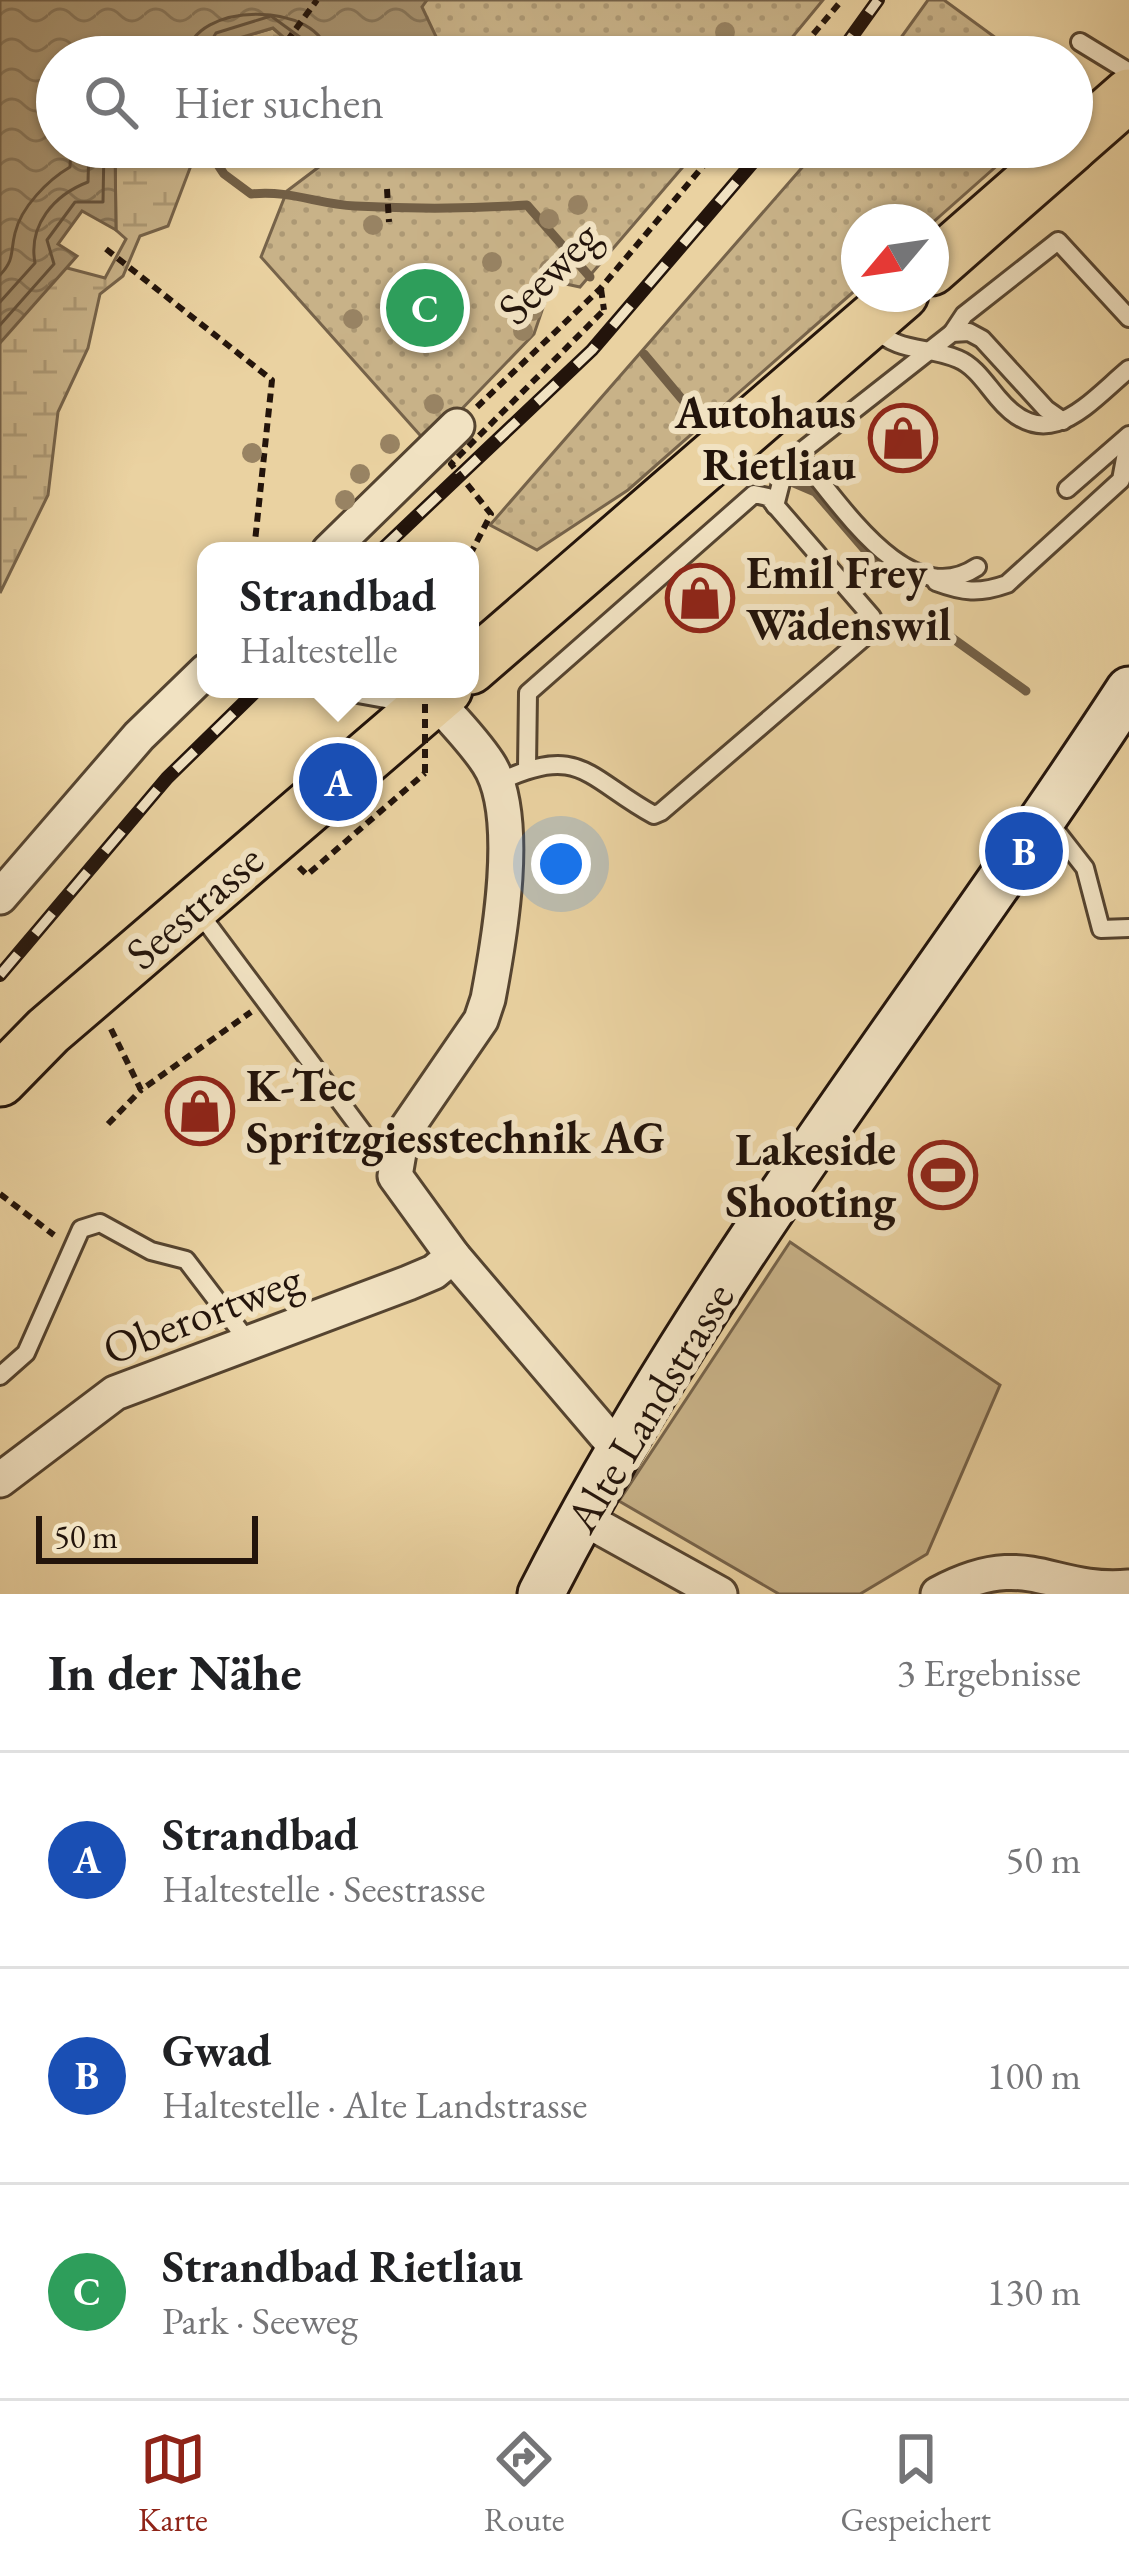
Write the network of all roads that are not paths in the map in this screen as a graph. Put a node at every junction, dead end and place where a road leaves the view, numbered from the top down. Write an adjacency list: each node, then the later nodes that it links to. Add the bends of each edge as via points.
1 (1093, 50): 2 (lane)
2 (1129, 72)
3 (1129, 95): 4 (main road)
4 (1093, 127)
5 (1046, 168): 6 (main road)
6 (949, 253)
7 (882, 312): 22 (main road, Seestrasse)
8 (886, 312): 11 (lane, via 890,344)
9 (1129, 318): 10 (lane, via 1058,241)
10 (952, 333): 11 (lane); 13 (lane, via 982,339)
11 (921, 352): 13 (lane, via 964,361 1021,421); 16 (lane)
12 (1128, 372): 13 (lane)
13 (1064, 421)
14 (457, 426): 19 (street)
15 (1129, 436): 17 (lane); 21 (lane, via 1120,480 1006,584 962,592)
16 (798, 454): 18 (lane); 21 (lane, via 873,539)
17 (1067, 489)
18 (775, 506): 27 (lane, via 754,494 542,676 524,706); 27 (lane, via 872,617 868,634 661,812 645,810 588,769)
19 (338, 542)
20 (977, 567): 21 (lane)
21 (930, 579)
22 (479, 657)
23 (197, 680): 29 (street)
24 (1129, 690): 28 (street, Alte Landstrasse)
25 (431, 698): 30 (main road, Seestrasse)
26 (445, 698): 27 (street, via 490,764)
27 (512, 775): 33 (street, via 488,999 402,1135)
28 (1046, 818): 31 (lane, via 1085,868 1100,929); 37 (street, Alte Landstrasse, via 727,1274)
29 (0, 897)
30 (194, 905): 32 (main road, Seestrasse); 33 (lane)
31 (1129, 928)
32 (0, 1080)
33 (395, 1176): 34 (street)
34 (453, 1256): 35 (street, Oberortweg, via 434,1272); 37 (street)
35 (250, 1343): 36 (lane, via 186,1260 89,1223 26,1353); 38 (street, Oberortweg, via 98,1402)
36 (0, 1376)
37 (621, 1454): 39 (street, Alte Landstrasse)
38 (0, 1480)
39 (583, 1517): 41 (street, Alte Landstrasse); 42 (street)
40 (1129, 1587): 43 (street, via 1102,1591 996,1570)
41 (541, 1594)
42 (719, 1594)
43 (938, 1594)

